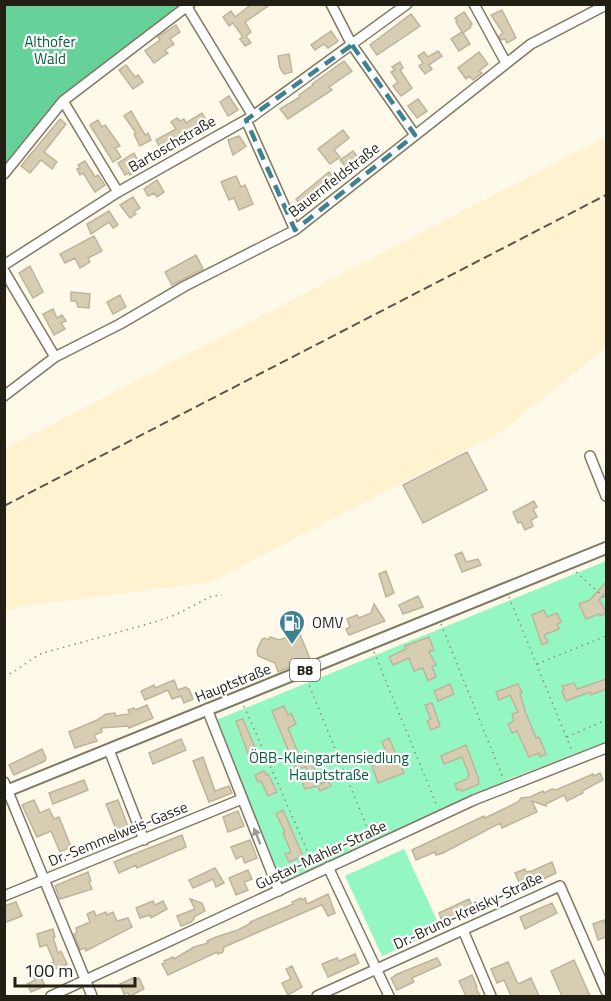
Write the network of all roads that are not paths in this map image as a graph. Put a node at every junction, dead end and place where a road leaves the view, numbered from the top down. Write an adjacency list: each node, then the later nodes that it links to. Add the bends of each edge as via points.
1 (331, 4): 6 (street)
2 (407, 4): 6 (street, Bartoschstraße)
3 (474, 4): 7 (street)
4 (606, 5): 7 (street, Bauernfeldstraße, via 531,44)
5 (188, 6): 8 (street); 9 (street)
6 (352, 45): 9 (street, Bartoschstraße); 10 (street)
7 (506, 63): 10 (street, Bauernfeldstraße)
8 (63, 101): 11 (street); 12 (street)
9 (249, 118): 12 (street, Bartoschstraße); 13 (street)
10 (415, 135): 13 (street, Bauernfeldstraße)
11 (4, 174)
12 (118, 192): 14 (street, Bartoschstraße)
13 (295, 230): 16 (street, Bauernfeldstraße)
14 (4, 265)
15 (4, 272): 16 (street)
16 (55, 357): 17 (street, Bauernfeldstraße)
17 (4, 396)
18 (590, 456): 19 (street)
19 (606, 496)
20 (606, 548): 21 (main road, Hauptstraße / B8)
21 (207, 710): 23 (main road, Hauptstraße / B8); 25 (street)
22 (606, 748): 27 (street, Gustav-Mahler-Straße, via 441,815)
23 (109, 750): 24 (main road, Hauptstraße / B8); 26 (street)
24 (6, 788): 28 (street)
25 (242, 799): 26 (street, Dr.-Semmelweis-Gasse); 29 (street, one-way to 25)
26 (144, 840): 28 (street, Dr.-Semmelweis-Gasse)
27 (328, 867): 29 (street, Gustav-Mahler-Straße); 32 (street)
28 (44, 880): 30 (street, Dr.-Semmelweis-Gasse); 33 (street)
29 (279, 891): 33 (street, Gustav-Mahler-Straße)
30 (4, 897)
31 (463, 930): 32 (street, Dr.-Bruno-Kreisky-Straße); 34 (street, Dr.-Bruno-Kreisky-Straße, via 560,886); 39 (street)
32 (376, 970): 37 (street, Dr.-Bruno-Kreisky-Straße); 38 (street)
33 (84, 980): 35 (street, Gustav-Mahler-Straße); 36 (street)
34 (606, 991)
35 (51, 996)
36 (92, 996)
37 (317, 996)
38 (389, 996)
39 (491, 996)

